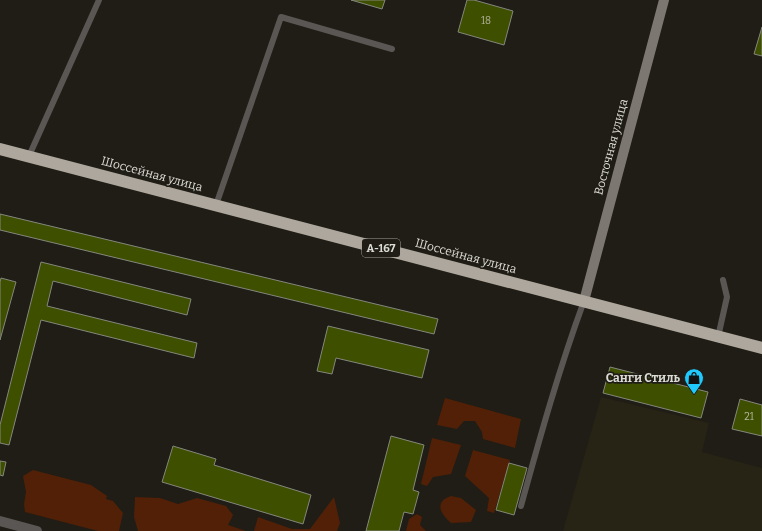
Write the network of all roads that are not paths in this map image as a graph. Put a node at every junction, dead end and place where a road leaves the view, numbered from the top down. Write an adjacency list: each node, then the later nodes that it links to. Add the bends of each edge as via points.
1 (99, 0): 5 (lane)
2 (664, 0): 8 (street, Восточная улица)
3 (392, 49): 6 (lane, via 281,17)
4 (0, 148): 5 (highway, Шоссейная улица / А-167)
5 (29, 156): 6 (highway, Шоссейная улица / А-167)
6 (216, 205): 8 (highway, Шоссейная улица / А-167)
7 (723, 280): 9 (lane, via 727,297)
8 (584, 302): 9 (highway, Шоссейная улица / А-167); 11 (lane, via 542,427)
9 (718, 336): 10 (highway, Шоссейная улица / А-167)
10 (762, 348)
11 (521, 506)
12 (0, 521): 13 (street)
13 (37, 531)

